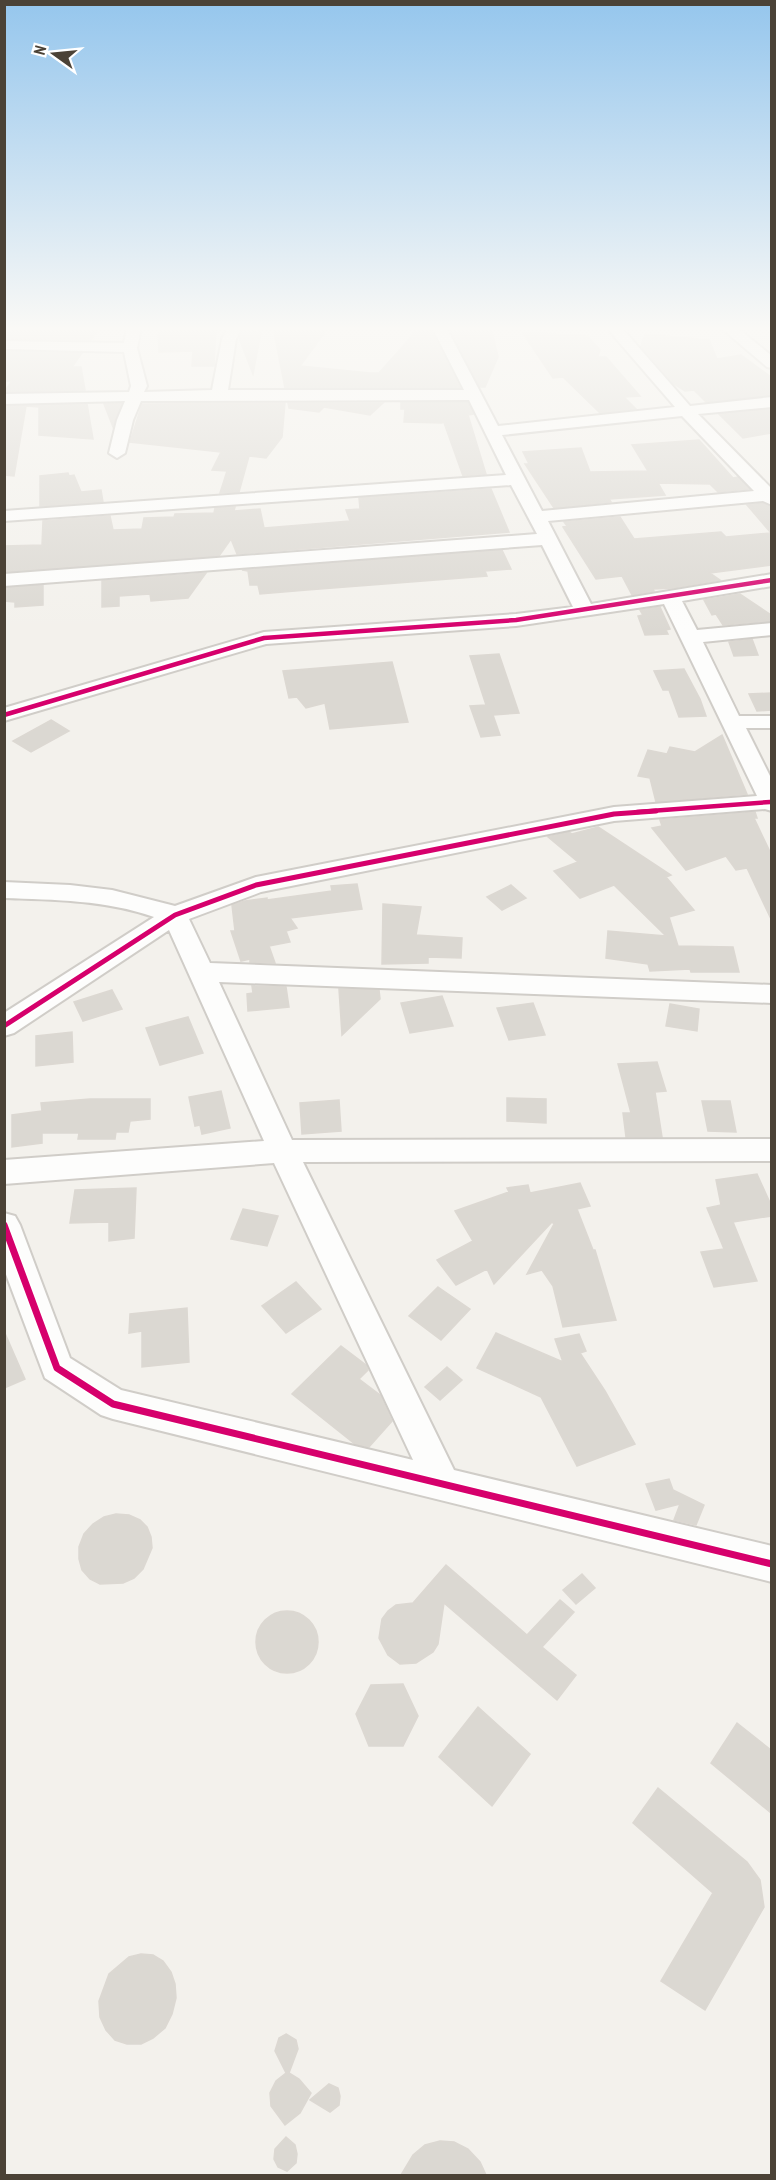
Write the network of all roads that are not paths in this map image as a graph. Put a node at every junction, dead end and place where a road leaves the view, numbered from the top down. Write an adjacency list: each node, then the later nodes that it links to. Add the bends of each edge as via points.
1 (123, 429): 5 (street)
2 (515, 429): 4 (street)
3 (703, 429): 7 (street)
4 (492, 431): 6 (street)
5 (117, 453)
6 (517, 479): 8 (street); 9 (street)
7 (770, 497): 9 (street)
8 (4, 516)
9 (537, 517): 10 (street)
10 (548, 539): 11 (street); 14 (street)
11 (4, 580)
12 (771, 580): 13 (street)
13 (671, 597): 14 (street); 16 (street)
14 (585, 611): 17 (street, via 516,620 264,638)
15 (771, 629): 16 (street)
16 (690, 636): 18 (street)
17 (4, 715)
18 (731, 722): 19 (street); 20 (street)
19 (771, 722)
20 (771, 803): 22 (street, via 614,814 256,885)
21 (4, 890): 22 (street, via 84,893 143,903)
22 (175, 915): 23 (street); 25 (street)
23 (201, 972): 24 (street); 27 (street)
24 (771, 994)
25 (4, 1026)
26 (771, 1150): 27 (street)
27 (283, 1151): 28 (street); 30 (street)
28 (4, 1172)
29 (4, 1225): 30 (street, via 57,1368 113,1404)
30 (442, 1484): 31 (street)
31 (771, 1564)

